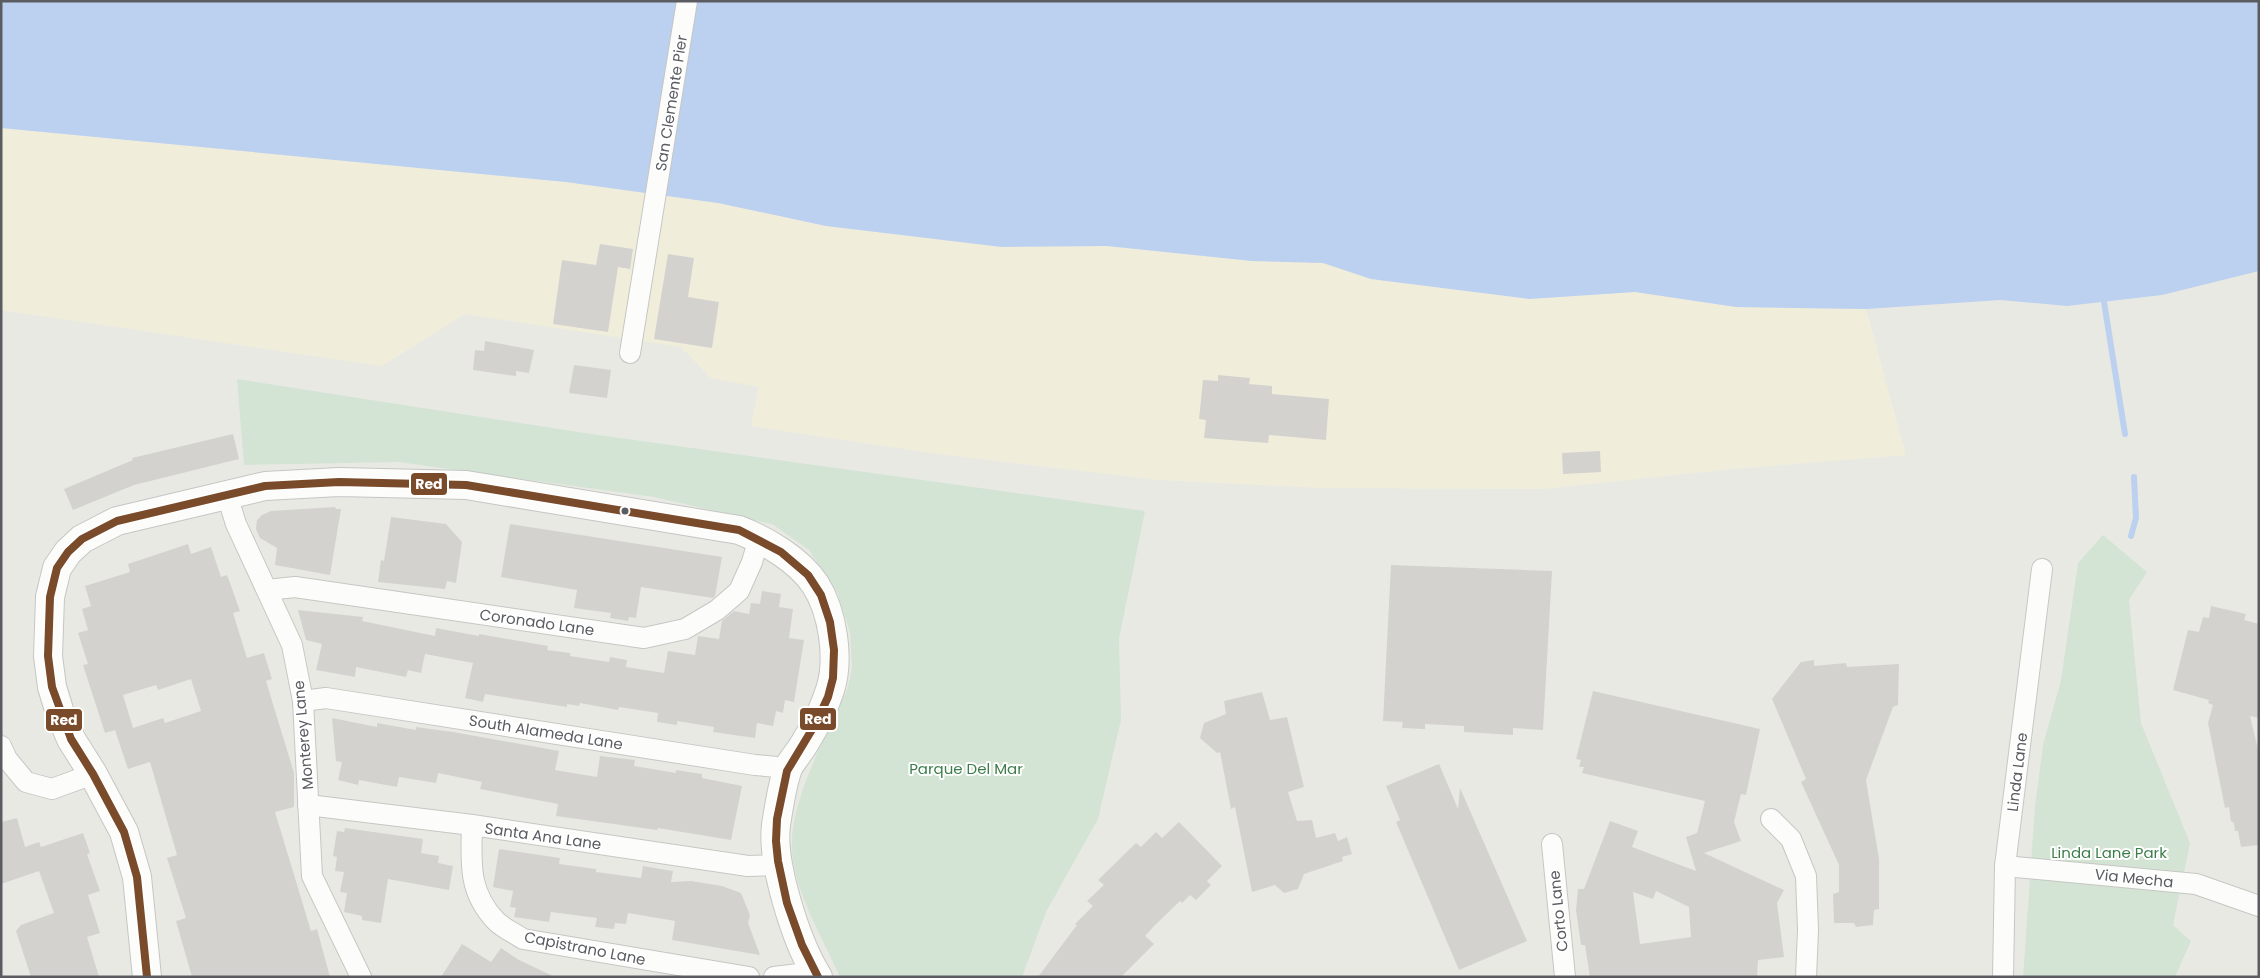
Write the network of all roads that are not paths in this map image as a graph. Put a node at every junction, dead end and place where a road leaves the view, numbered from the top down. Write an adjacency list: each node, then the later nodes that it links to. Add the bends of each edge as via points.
1 (687, 1): 2 (street, San Clemente Pier)
2 (630, 353)
3 (228, 495): 4 (main road, via 265,486 339,482 466,484 739,530); 6 (street, Monterey Lane, via 236,524); 10 (main road, via 117,522 82,539 57,568 50,597 48,628 52,687 71,738)
4 (759, 538): 6 (street, Coronado Lane, via 739,591 717,610 685,629 644,638 295,587); 9 (main road, via 787,556 815,584 829,617 835,650 831,688 820,715)
5 (2042, 569): 16 (street, Linda Lane)
6 (266, 590): 7 (street, Monterey Lane, via 292,645)
7 (303, 701): 9 (street, South Alameda Lane, via 326,698); 11 (street, Monterey Lane)
8 (1, 746): 10 (street, via 26,782 52,789)
9 (788, 768): 15 (main road, via 776,827)
10 (93, 774): 19 (main road, via 124,832 137,877)
11 (308, 805): 13 (street, Santa Ana Lane); 20 (street, Monterey Lane, via 312,876)
12 (1771, 819): 24 (street, via 1792,840 1806,876)
13 (472, 826): 15 (street, Santa Ana Lane, via 748,866); 21 (street, Capistrano Lane, via 471,865 476,895 497,922 523,939)
14 (1552, 844): 23 (street, Corto Lane)
15 (778, 865): 18 (main road, via 795,925)
16 (2005, 866): 17 (street, Via Mecha, via 2196,884); 25 (street, Linda Lane)
17 (2259, 906)
18 (816, 974): 22 (street)
19 (147, 977)
20 (361, 977)
21 (749, 977)
22 (774, 977)
23 (1565, 977)
24 (1806, 977)
25 (2003, 977)

